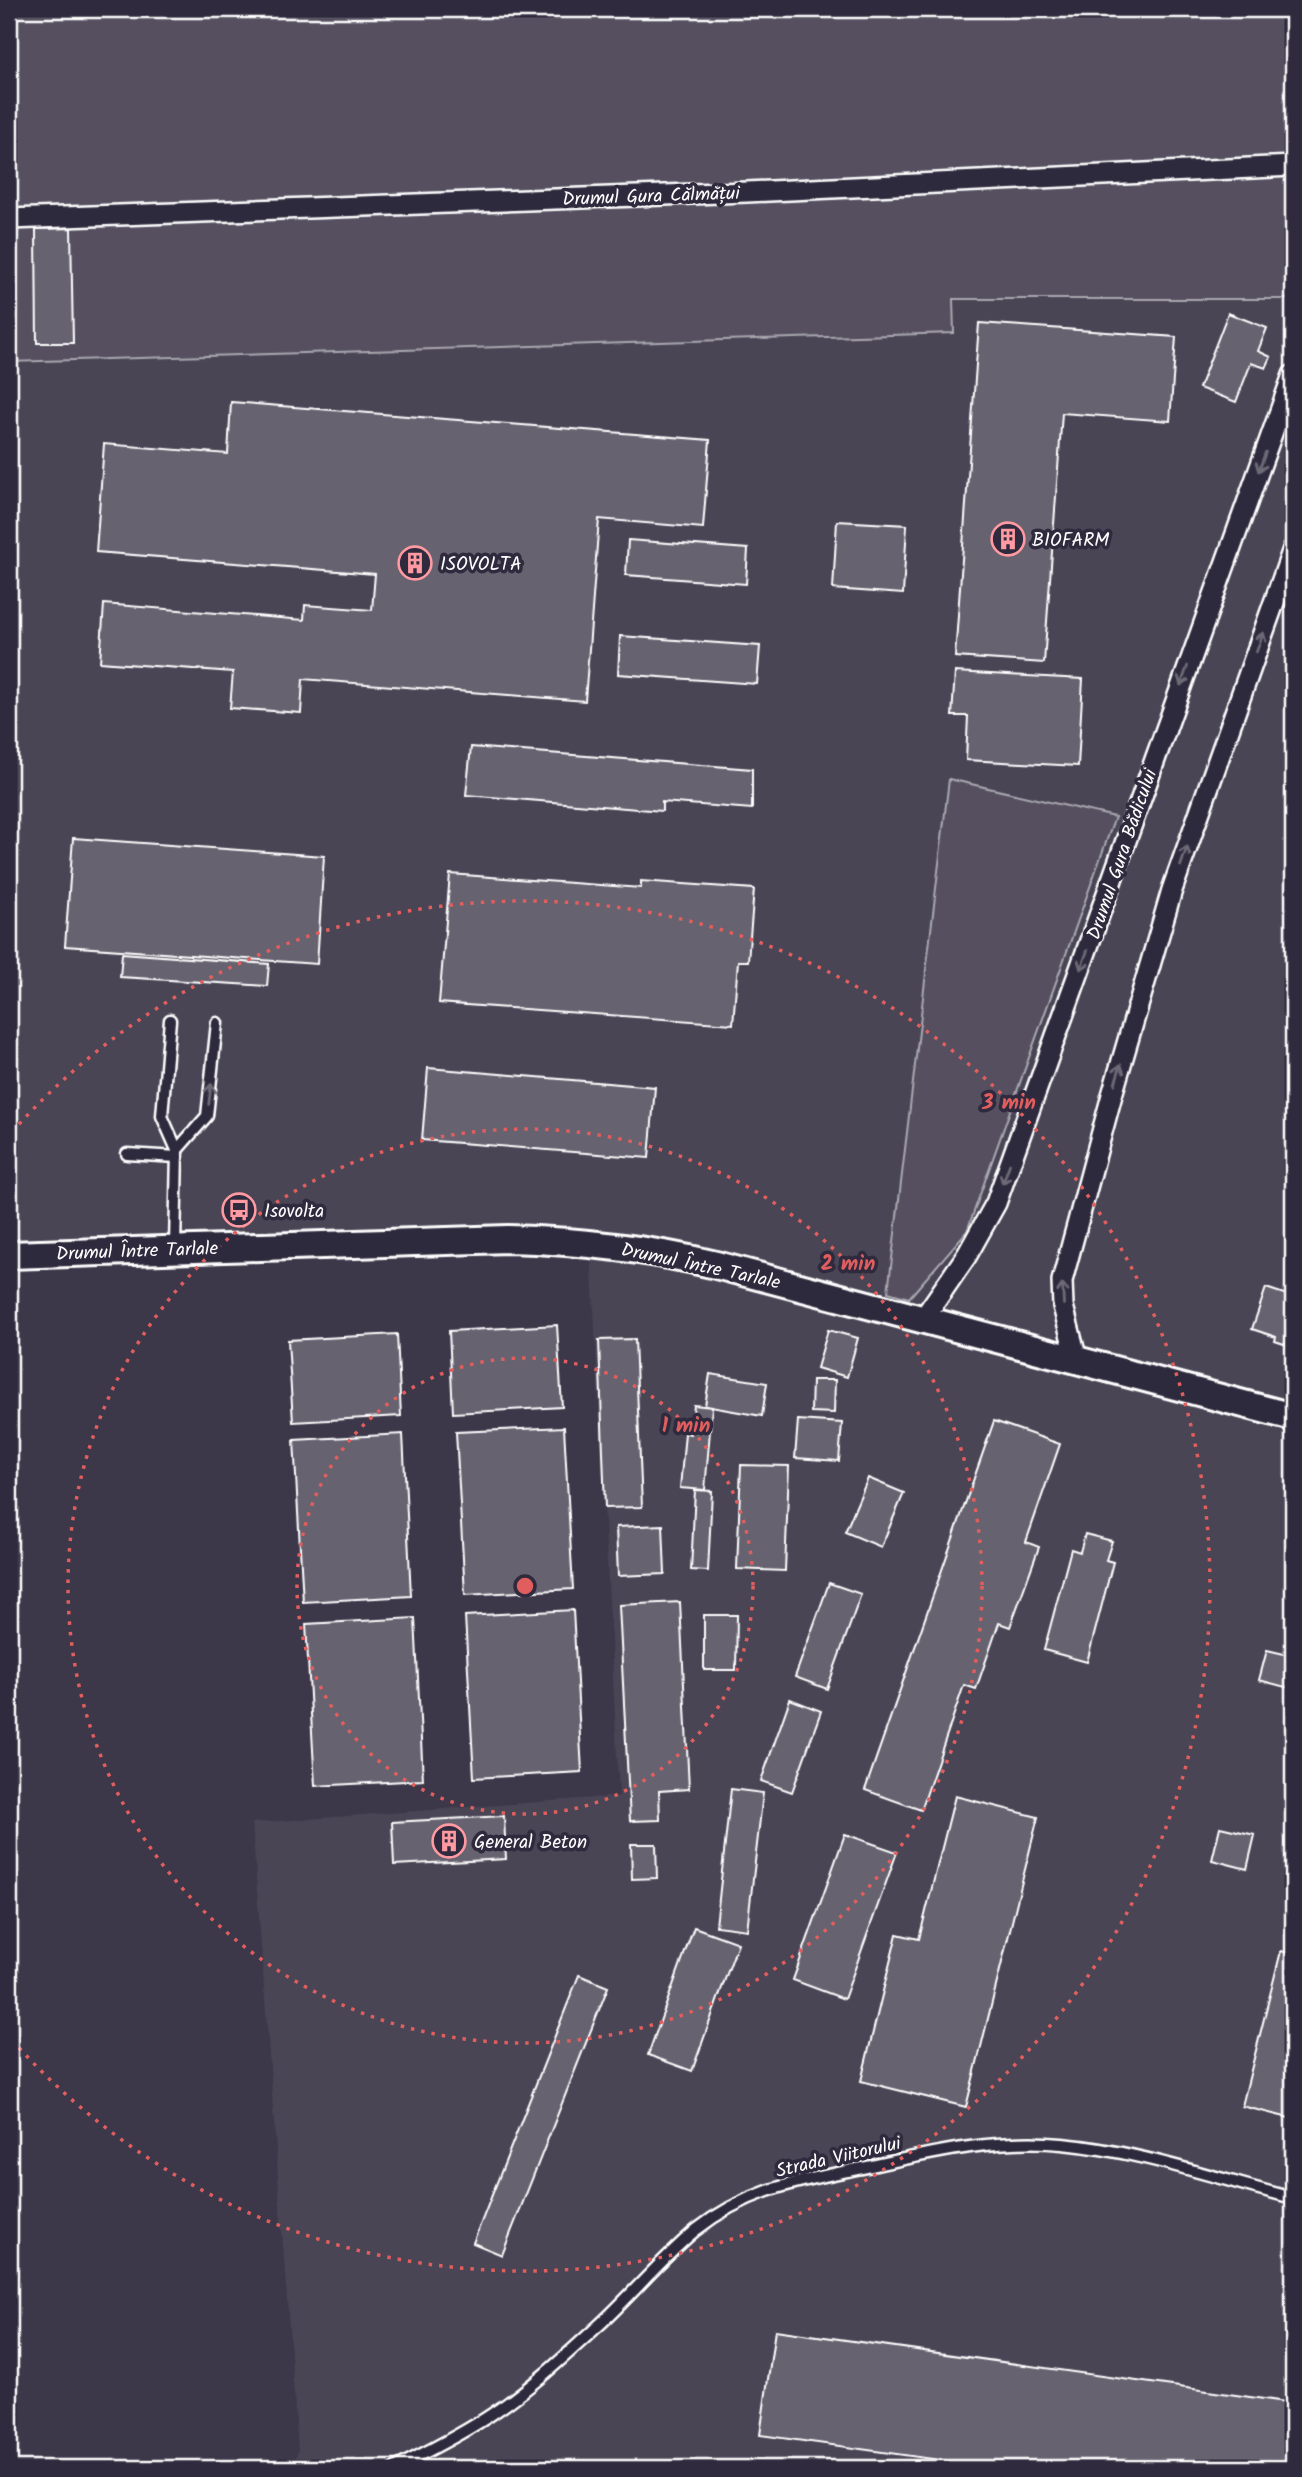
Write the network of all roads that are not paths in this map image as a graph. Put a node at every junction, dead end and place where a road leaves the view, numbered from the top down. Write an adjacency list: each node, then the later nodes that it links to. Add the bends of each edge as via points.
1 (1293, 166): 2 (street, Drumul Gura Călmățui)
2 (9, 219)
3 (1293, 375): 11 (street, Drumul Gura Bădicului, one-way to 11, via 996,1203)
4 (1293, 550): 12 (street, one-way to 4, via 1063,1306 1062,1281 1172,890)
5 (170, 1020): 8 (lane, via 162,1116)
6 (217, 1023): 8 (lane, one-way to 6, via 207,1116)
7 (127, 1154): 8 (lane)
8 (177, 1154): 9 (lane)
9 (175, 1248): 10 (main road, Drumul Între Tarlale); 11 (main road, Drumul Între Tarlale, via 567,1241 670,1254)
10 (9, 1255)
11 (923, 1320): 12 (main road, Drumul Între Tarlale)
12 (1077, 1360): 13 (main road, Drumul Între Tarlale)
13 (1293, 1417)
14 (1293, 2198): 15 (lane, Strada Viitorului, via 1120,2152 1059,2143 961,2149 782,2185 734,2204 695,2231 532,2384 493,2413)
15 (394, 2468)

